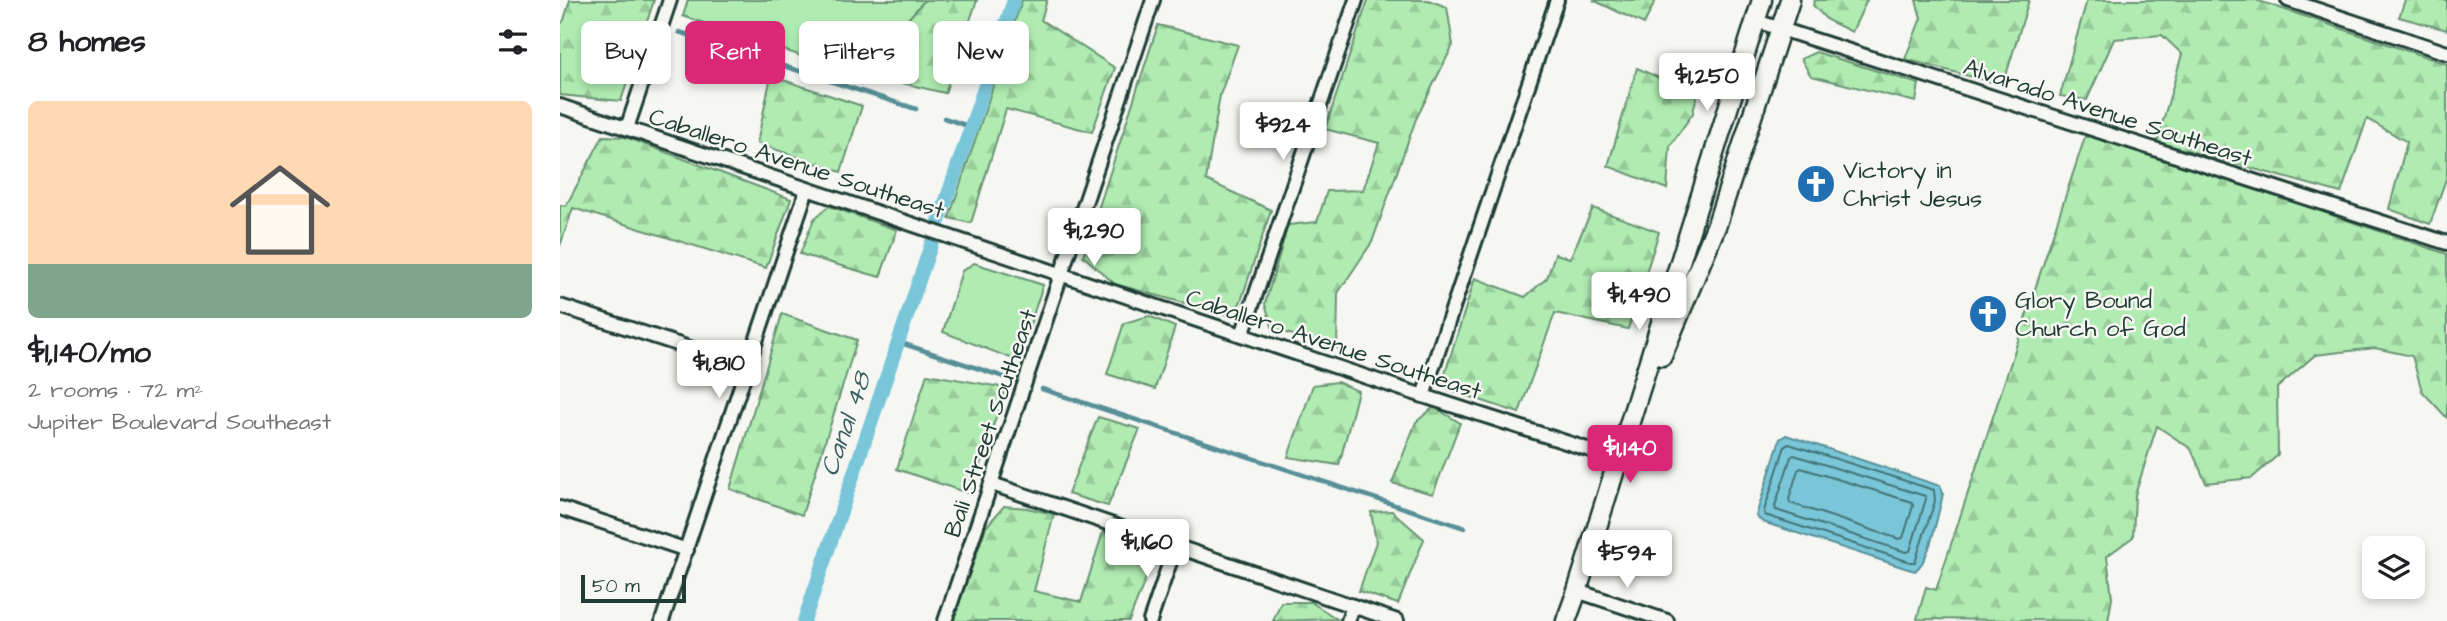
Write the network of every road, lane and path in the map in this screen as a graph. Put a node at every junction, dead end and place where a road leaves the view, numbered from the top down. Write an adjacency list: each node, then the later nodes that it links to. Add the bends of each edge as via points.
1 (670, 0): 12 (street)
2 (1153, 0): 15 (street, Bali Street Southeast)
3 (1356, 0): 17 (street)
4 (1557, 0): 19 (street)
5 (1762, 0): 8 (street)
6 (1790, 0): 9 (street)
7 (2288, 0): 10 (street)
8 (1756, 21): 9 (street, Alvarado Avenue Southeast); 20 (street)
9 (1780, 29): 14 (street, Alvarado Avenue Southeast); 20 (street, via 1717,224)
10 (2447, 54)
11 (560, 106): 12 (street, Caballero Avenue Southeast)
12 (626, 128): 13 (street, Caballero Avenue Southeast)
13 (807, 189): 15 (street, Caballero Avenue Southeast); 18 (street)
14 (2447, 243)
15 (1062, 275): 17 (street, Caballero Avenue Southeast); 21 (street, Bali Street Southeast)
16 (560, 306): 18 (street)
17 (1242, 335): 19 (street, Caballero Avenue Southeast)
18 (748, 367): 24 (street)
19 (1423, 396): 20 (street, Caballero Avenue Southeast)
20 (1618, 459): 25 (street)
21 (992, 484): 23 (street); 28 (street, Bali Street Southeast)
22 (560, 508): 24 (street)
23 (1175, 547): 26 (street); 29 (street)
24 (687, 550): 27 (street)
25 (1577, 591): 32 (street); 33 (street)
26 (1353, 606): 30 (street); 31 (street)
27 (663, 621)
28 (945, 621)
29 (1150, 621)
30 (1348, 621)
31 (1397, 621)
32 (1566, 621)
33 (1667, 621)

